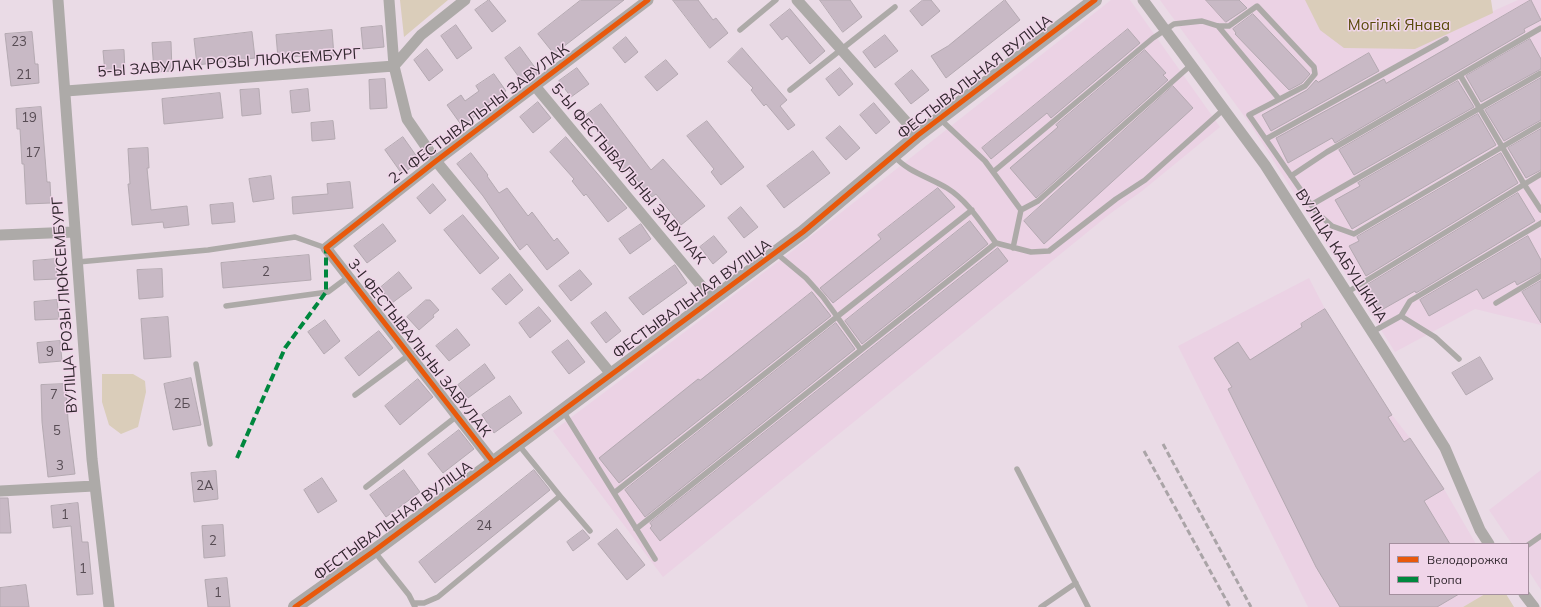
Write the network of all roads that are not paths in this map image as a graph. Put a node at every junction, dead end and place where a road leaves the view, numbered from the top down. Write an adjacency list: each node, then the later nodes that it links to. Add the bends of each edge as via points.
1 (58, 0): 22 (street, ВУЛІЦА РОЗЫ ЛЮКСЕМБУРГ)
2 (389, 0): 17 (street)
3 (465, 0): 17 (street, via 421,35)
4 (648, 0): 20 (street, 2-І ФЕСТЫВАЛЬНЫ ЗАВУЛАК)
5 (776, 0): 12 (lane)
6 (797, 0): 15 (street)
7 (1095, 0): 26 (street, ФЕСТЫВАЛЬНАЯ ВУЛІЦА)
8 (1143, 0): 13 (street, ВУЛІЦА КАБУШКІНА)
9 (895, 7): 15 (lane)
10 (1218, 26): 13 (lane, via 1202,21 1174,24); 23 (lane); 23 (lane, via 1229,26 1257,6 1314,67 1315,74 1305,86)
11 (1541, 28): 19 (lane)
12 (740, 30)
13 (1165, 30): 16 (street, ВУЛІЦА КАБУШКІНА); 33 (lane)
14 (1446, 39): 29 (lane)
15 (840, 49): 21 (lane); 28 (street)
16 (1191, 65): 25 (street, ВУЛІЦА КАБУШКІНА); 39 (lane, via 1038,201)
17 (394, 66): 22 (street, 5-Ы ЗАВУЛАК РОЗЫ ЛЮКСЕМБУРГ); 32 (street, via 407,119)
18 (1541, 73): 24 (lane)
19 (1460, 75): 24 (lane); 35 (lane, via 1327,152)
20 (535, 86): 32 (street, 2-І ФЕСТЫВАЛЬНЫ ЗАВУЛАК); 52 (street, 5-Ы ФЕСТЫВАЛЬНЫ ЗАВУЛАК)
21 (790, 90)
22 (66, 91): 42 (street, ВУЛІЦА РОЗЫ ЛЮКСЕМБУРГ)
23 (1279, 99): 29 (lane, via 1249,115)
24 (1480, 108): 30 (lane); 37 (lane)
25 (1224, 109): 46 (lane, via 1145,180 1049,251 1031,252); 51 (street, ВУЛІЦА КАБУШКІНА, via 1265,165)
26 (940, 119): 28 (street, ФЕСТЫВАЛЬНАЯ ВУЛІЦА); 33 (lane, via 985,161)
27 (1541, 124): 30 (lane)
28 (918, 135): 31 (street, ФЕСТЫВАЛЬНАЯ ВУЛІЦА)
29 (1266, 140): 35 (lane)
30 (1502, 148): 36 (lane); 37 (lane, via 1354,234 1332,226)
31 (894, 156): 38 (lane, via 904,166 947,188); 47 (street, ФЕСТЫВАЛЬНАЯ ВУЛІЦА)
32 (436, 161): 45 (street, 2-І ФЕСТЫВАЛЬНЫ ЗАВУЛАК); 62 (street)
33 (993, 172): 39 (lane)
34 (1541, 174): 36 (lane)
35 (1291, 176): 37 (lane)
36 (1524, 184): 40 (lane); 51 (lane)
37 (1311, 205)
38 (972, 210): 44 (lane); 56 (lane)
39 (1022, 210): 46 (lane)
40 (1541, 210)
41 (1541, 223): 55 (lane, via 1410,301)
42 (74, 232): 43 (street); 48 (street, ВУЛІЦА РОЗЫ ЛЮКСЕМБУРГ)
43 (0, 235)
44 (996, 243): 46 (lane); 58 (lane)
45 (326, 248): 48 (lane, via 296,237 208,250); 50 (street, 3-І ФЕСТЫВАЛЬНЫ ЗАВУЛАК)
46 (1013, 248)
47 (776, 252): 52 (street, ФЕСТЫВАЛЬНАЯ ВУЛІЦА); 56 (lane, via 806,278)
48 (78, 262): 70 (street, ВУЛІЦА РОЗЫ ЛЮКСЕМБУРГ)
49 (1541, 276): 53 (lane)
50 (348, 277): 54 (lane, via 328,292); 59 (street, 3-І ФЕСТЫВАЛЬНЫ ЗАВУЛАК)
51 (1346, 293): 57 (street, ВУЛІЦА КАБУШКІНА)
52 (713, 300): 62 (street, ФЕСТЫВАЛЬНАЯ ВУЛІЦА)
53 (1496, 303)
54 (226, 306)
55 (1401, 316): 57 (lane); 60 (lane, via 1435,337)
56 (837, 317): 58 (lane); 73 (lane)
57 (1372, 332): 78 (street, ВУЛІЦА КАБУШКІНА, via 1445,448 1480,530)
58 (861, 350): 75 (lane)
59 (409, 355): 63 (lane); 65 (street, 3-І ФЕСТЫВАЛЬНЫ ЗАВУЛАК)
60 (1459, 359)
61 (196, 364): 67 (lane)
62 (611, 374): 64 (street, ФЕСТЫВАЛЬНАЯ ВУЛІЦА)
63 (355, 395)
64 (563, 410): 66 (street, ФЕСТЫВАЛЬНАЯ ВУЛІЦА); 73 (lane)
65 (457, 416): 68 (street, 3-І ФЕСТЫВАЛЬНЫ ЗАВУЛАК); 71 (lane)
66 (518, 443): 68 (street, ФЕСТЫВАЛЬНАЯ ВУЛІЦА); 74 (lane)
67 (210, 444)
68 (493, 462): 80 (street, ФЕСТЫВАЛЬНАЯ ВУЛІЦА)
69 (1017, 469): 82 (lane)
70 (94, 486): 72 (street); 85 (street, ВУЛІЦА РОЗЫ ЛЮКСЕМБУРГ)
71 (366, 487)
72 (0, 492)
73 (614, 493): 75 (lane)
74 (560, 496): 76 (lane); 84 (lane, via 438,597)
75 (636, 528): 81 (lane)
76 (590, 531)
77 (1541, 536): 79 (lane)
78 (1488, 543)
79 (1529, 544)
80 (374, 551): 84 (lane); 86 (street, ФЕСТЫВАЛЬНАЯ ВУЛІЦА)
81 (655, 559)
82 (1076, 583): 87 (lane); 88 (lane)
83 (1525, 595): 89 (street)
84 (414, 605)
85 (109, 607)
86 (295, 607)
87 (1041, 607)
88 (1088, 607)
89 (1534, 607)

